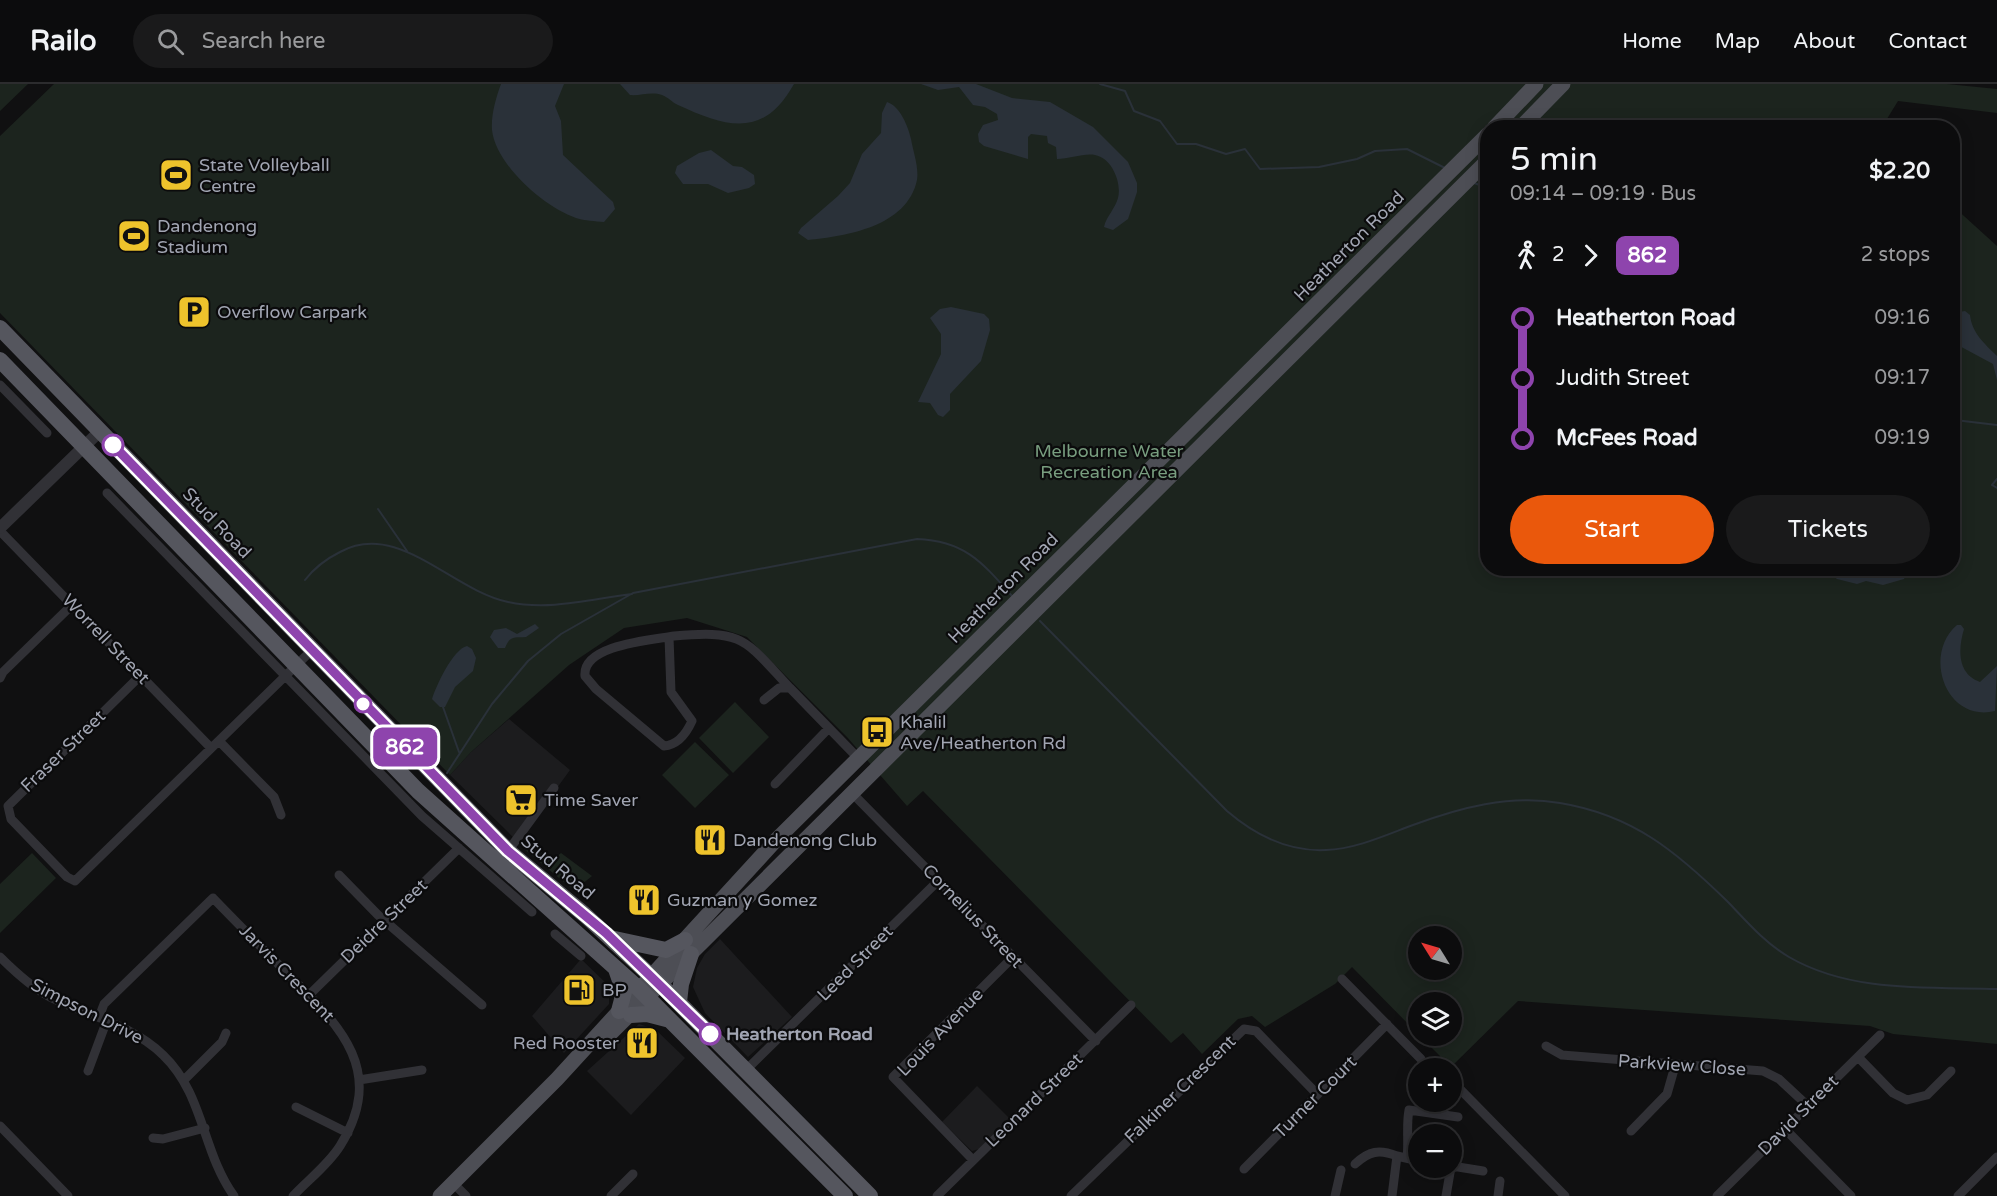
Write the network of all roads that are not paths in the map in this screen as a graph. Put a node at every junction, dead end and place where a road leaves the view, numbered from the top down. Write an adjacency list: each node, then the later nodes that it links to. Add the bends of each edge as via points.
1 (1536, 84): 3 (main road)
2 (1563, 84): 4 (main road)
3 (1502, 120)
4 (1528, 120)
5 (1480, 142): 26 (main road, Heatherton Road)
6 (1480, 168): 27 (main road, Heatherton Road)
7 (0, 328): 10 (highway, Stud Road)
8 (0, 360): 12 (highway, Stud Road)
9 (0, 385): 11 (street)
10 (100, 430): 12 (street); 17 (highway, Stud Road)
11 (46, 433)
12 (83, 447): 14 (street); 18 (highway, Stud Road)
13 (107, 494): 18 (street, Stud Road)
14 (0, 530): 15 (street, Worrell Street)
15 (72, 605): 19 (street, Worrell Street); 20 (street)
16 (669, 637): 16 (street, via 612,648 594,656 584,669 596,689 664,746 681,738 693,721 671,692); 21 (street, via 704,633 738,638 749,644)
17 (312, 650): 18 (street); 34 (highway, Stud Road)
18 (291, 671): 24 (street); 33 (street, Stud Road, via 422,816); 41 (highway, Stud Road)
19 (141, 675): 25 (street, Worrell Street); 25 (street, Fraser Street, via 8,806 11,819 75,886)
20 (0, 678)
21 (790, 688): 22 (street, via 779,688); 23 (street)
22 (764, 700)
23 (829, 728): 26 (street); 29 (street)
24 (219, 741): 25 (street); 32 (street, via 274,797)
25 (212, 748)
26 (858, 758): 27 (main road); 28 (main road, Heatherton Road)
27 (872, 772): 31 (main road, Heatherton Road)
28 (838, 778): 31 (main road); 42 (main road, Heatherton Road, via 776,840)
29 (775, 784)
30 (554, 788): 34 (street)
31 (851, 792): 36 (street, Cornelius Street); 42 (main road, Heatherton Road)
32 (281, 815)
33 (459, 848): 37 (street, Stud Road); 38 (street, Deidre Street)
34 (508, 851): 40 (highway, Stud Road)
35 (339, 875): 38 (street)
36 (939, 880): 45 (street, Cornelius Street); 66 (street, Leed Street)
37 (531, 912)
38 (384, 919): 49 (street, Deidre Street); 51 (street)
39 (555, 934): 41 (street)
40 (610, 938): 42 (highway, via 666,950); 48 (highway, Stud Road)
41 (573, 940): 43 (street); 46 (highway, Stud Road)
42 (688, 947): 48 (main road, Heatherton Road); 50 (highway)
43 (581, 956)
44 (0, 957): 54 (street, Simpson Drive, via 19,976 49,996)
45 (1013, 957): 59 (street, Cornelius Street); 84 (street, Louis Avenue, via 893,1077)
46 (615, 968): 48 (highway, Stud Road); 53 (highway, via 624,992)
47 (1342, 979): 56 (street)
48 (650, 987): 50 (highway, Stud Road); 53 (main road, Heatherton Road); 55 (highway, Stud Road)
49 (309, 995): 54 (street, Jarvis Crescent, via 213,898 104,1004); 69 (street, Jarvis Crescent, via 343,1033)
50 (679, 1002): 66 (highway, Stud Road)
51 (482, 1005)
52 (1131, 1005): 59 (street, Leonard Street)
53 (625, 1013): 55 (highway); 93 (main road, Heatherton Road)
54 (103, 1018): 65 (street); 68 (street, Simpson Drive, via 143,1038)
55 (671, 1021): 99 (highway, Stud Road)
56 (1387, 1024): 62 (street); 71 (street, Turner Court)
57 (226, 1033): 68 (street, via 222,1042)
58 (1880, 1035): 61 (street, David Street)
59 (1096, 1041): 84 (street, Leonard Street)
60 (1546, 1046): 63 (street, Parkview Close, via 1562,1055)
61 (1858, 1057): 67 (street, via 1893,1093 1907,1100 1927,1095); 72 (street, David Street)
62 (1420, 1058)
63 (1675, 1066): 72 (street, Parkview Close, via 1769,1073); 78 (street, via 1667,1094)
64 (422, 1070): 69 (street)
65 (88, 1071)
66 (745, 1071): 100 (highway, Stud Road)
67 (1951, 1071)
68 (184, 1080): 76 (street, Simpson Drive)
69 (359, 1080): 79 (street, Jarvis Crescent, via 356,1110)
70 (1462, 1091): 107 (street)
71 (1317, 1094): 87 (street, Turner Court); 102 (street, Falkiner Crescent, via 1256,1031 1244,1029)
72 (1808, 1106): 77 (street, David Street)
73 (296, 1107): 79 (street)
74 (1458, 1117): 81 (street, via 1410,1110 1410,1136)
75 (0, 1126): 94 (street)
76 (205, 1128): 80 (street); 95 (street, Simpson Drive, via 218,1168)
77 (1785, 1129): 108 (street, David Street); 109 (street)
78 (1631, 1131)
79 (348, 1133): 96 (street, Jarvis Crescent, via 332,1157)
80 (153, 1138)
81 (1402, 1157): 83 (street); 85 (street, via 1374,1151); 104 (street)
82 (1993, 1157): 110 (street)
83 (1408, 1158)
84 (973, 1160): 101 (street, Leonard Street)
85 (1355, 1164)
86 (1462, 1168): 89 (street)
87 (1244, 1169)
88 (1341, 1170): 103 (street)
89 (1483, 1171)
90 (633, 1174): 98 (street)
91 (1449, 1178): 105 (street)
92 (1500, 1181): 106 (street)
93 (448, 1192): 97 (street)
94 (68, 1196)
95 (234, 1196)
96 (292, 1196)
97 (466, 1196)
98 (611, 1196)
99 (845, 1196)
100 (870, 1196)
101 (937, 1196)
102 (1071, 1196)
103 (1335, 1196)
104 (1392, 1196)
105 (1446, 1196)
106 (1498, 1196)
107 (1565, 1196)
108 (1717, 1196)
109 (1851, 1196)
110 (1958, 1196)

